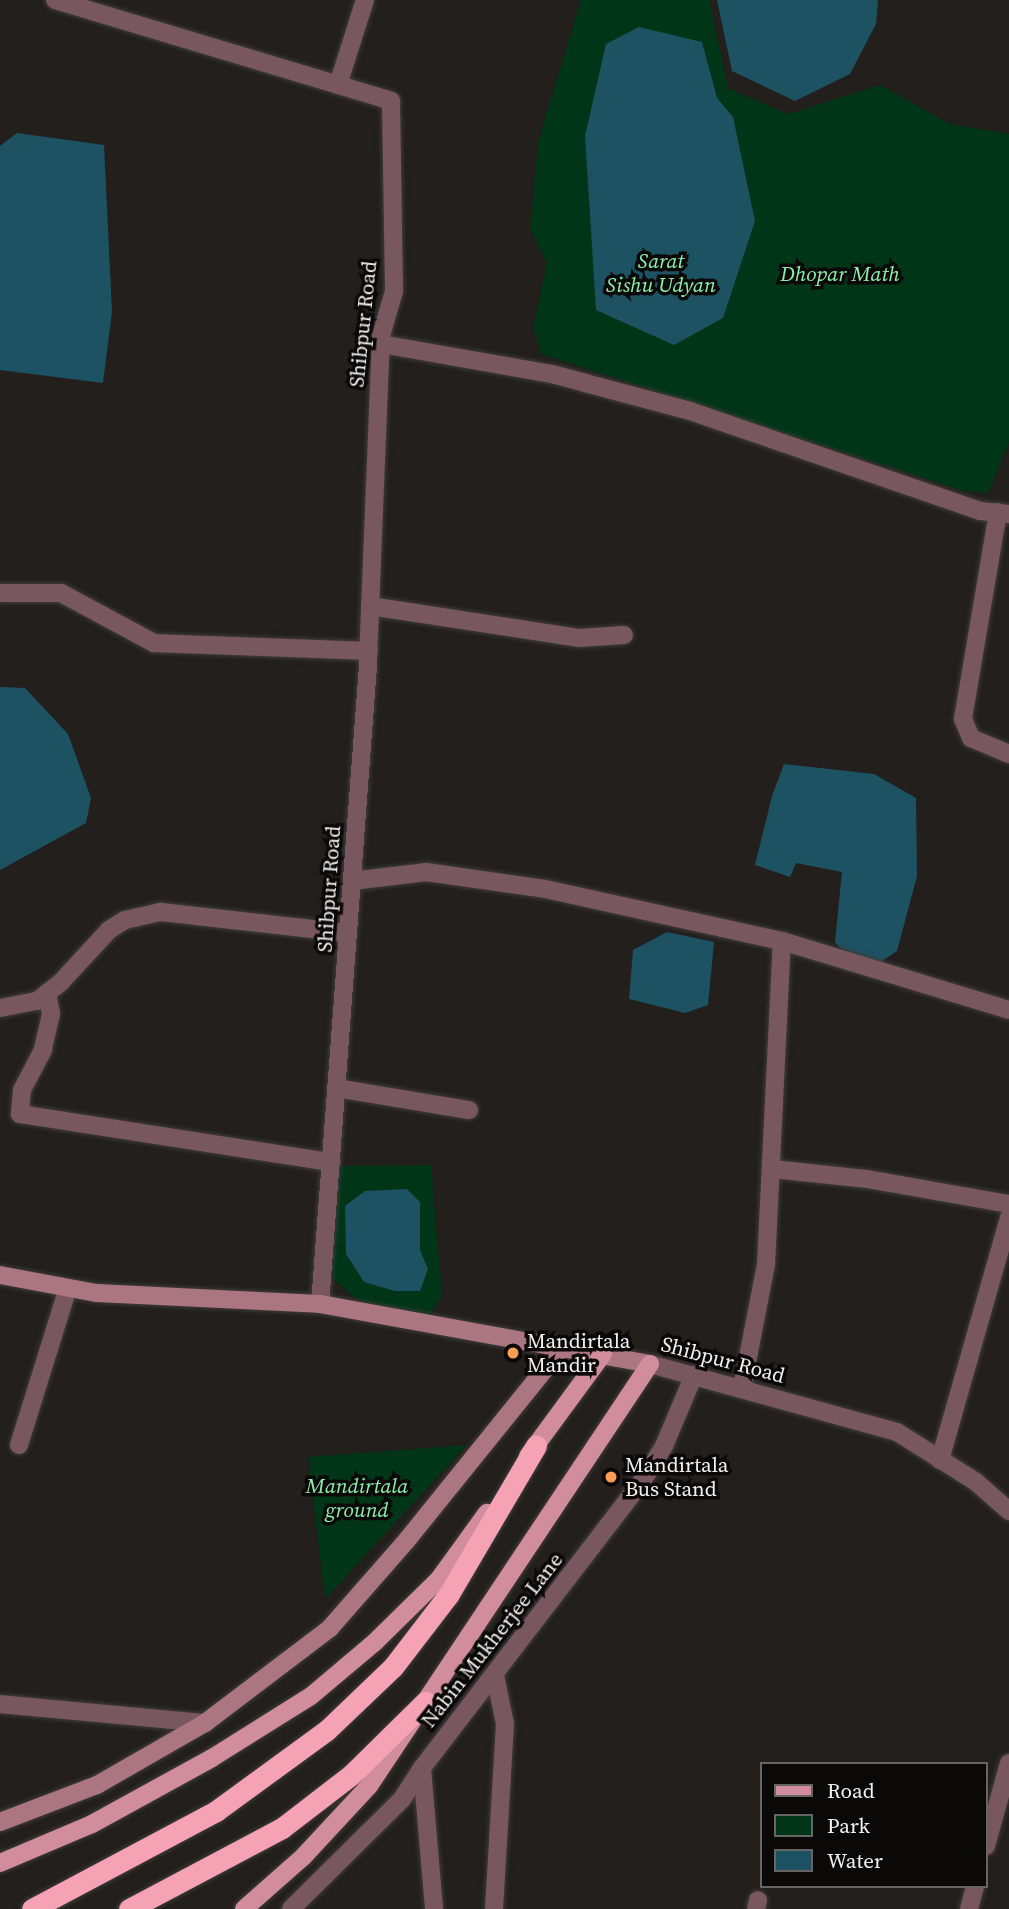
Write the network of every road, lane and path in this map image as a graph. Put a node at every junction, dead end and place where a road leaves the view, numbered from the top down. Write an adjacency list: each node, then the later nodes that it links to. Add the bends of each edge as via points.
1 (55, 0): 3 (street, Shibpur Road)
2 (365, 0): 4 (street)
3 (81, 4): 4 (street, Shibpur Road)
4 (338, 85): 5 (street, Shibpur Road, via 391,101 394,291)
5 (381, 344): 6 (street, via 552,374 690,411 980,511); 8 (street, Shibpur Road)
6 (1003, 513): 11 (street, via 963,719 971,738)
7 (0, 593): 10 (street, via 61,593 154,643)
8 (370, 606): 9 (street, via 579,638); 10 (street, Shibpur Road)
9 (624, 635)
10 (369, 651): 12 (street, Shibpur Road)
11 (1009, 754)
12 (352, 881): 13 (street, Shibpur Road); 14 (street, via 426,872 545,889)
13 (348, 933): 15 (street, via 161,912 125,920 108,930); 18 (street, Shibpur Road)
14 (782, 941): 17 (street); 21 (street)
15 (47, 993): 16 (street, via 37,1001); 20 (street, via 51,1014 43,1050 22,1090 20,1114)
16 (0, 1008)
17 (1009, 1010)
18 (337, 1088): 19 (street); 20 (street, Shibpur Road)
19 (469, 1110)
20 (331, 1162): 26 (street, Shibpur Road)
21 (773, 1169): 22 (street, via 867,1179); 31 (street, via 766,1265)
22 (1009, 1204)
23 (1009, 1217): 34 (street)
24 (0, 1275): 25 (street)
25 (68, 1288): 26 (street); 32 (street)
26 (320, 1304): 27 (street, Shibpur Road)
27 (563, 1347): 28 (street, Shibpur Road); 39 (street, via 330,1628)
28 (603, 1354): 29 (street, Shibpur Road); 33 (main road)
29 (650, 1364): 30 (street, Shibpur Road); 37 (main road)
30 (694, 1374): 31 (street, Shibpur Road); 36 (street, Nabin Mukherjee Lane, via 664,1446 641,1483)
31 (742, 1388): 34 (street, Shibpur Road, via 897,1432)
32 (19, 1445)
33 (537, 1446): 44 (main road, via 439,1579 311,1696 212,1758 92,1824); 46 (highway, via 449,1594 393,1667 327,1730 216,1811)
34 (940, 1460): 35 (street, Shibpur Road, via 976,1482)
35 (1009, 1511)
36 (495, 1675): 41 (street, Nabin Mukherjee Lane); 51 (street, via 505,1724)
37 (425, 1702): 47 (highway, via 352,1774 282,1828); 48 (main road, via 369,1786 303,1857)
38 (0, 1704): 39 (street)
39 (205, 1723): 42 (street, via 97,1785)
40 (1009, 1763): 43 (street)
41 (422, 1768): 49 (street, Nabin Mukherjee Lane, via 402,1798); 50 (street)
42 (0, 1822)
43 (988, 1839)
44 (0, 1863)
45 (974, 1888): 52 (street)
46 (32, 1909)
47 (129, 1909)
48 (244, 1909)
49 (291, 1909)
50 (434, 1909)
51 (494, 1909)
52 (969, 1909)

